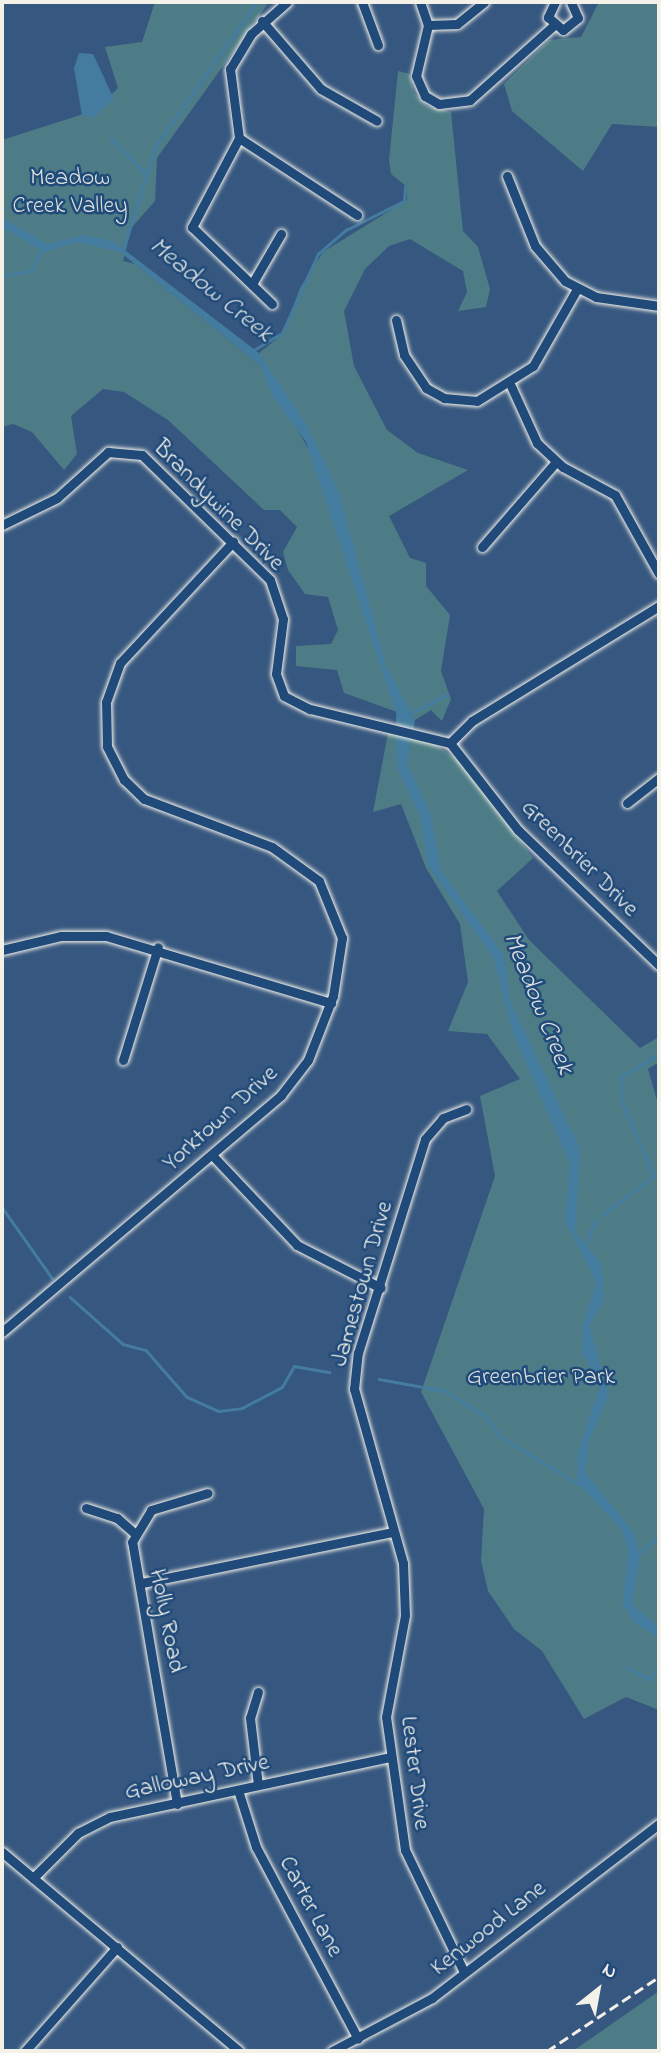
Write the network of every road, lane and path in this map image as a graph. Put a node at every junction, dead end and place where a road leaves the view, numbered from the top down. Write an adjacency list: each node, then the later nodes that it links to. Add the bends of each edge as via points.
1 (287, 2): 7 (street)
2 (363, 2): 10 (street)
3 (420, 2): 8 (street)
4 (484, 2): 8 (street, via 457,24)
5 (555, 2): 9 (street, via 548,12)
6 (571, 2): 9 (street, via 576,23 568,29)
7 (262, 21): 11 (street, via 321,89); 12 (street, via 230,69)
8 (428, 25): 9 (street, via 418,84 433,102 447,105 470,100)
9 (553, 26)
10 (378, 45)
11 (377, 121)
12 (239, 138): 14 (street); 16 (street, via 192,227)
13 (507, 176): 17 (street, via 535,246)
14 (357, 215)
15 (282, 234): 16 (street)
16 (252, 284): 18 (street)
17 (578, 289): 19 (street, via 613,302); 21 (street, via 545,352)
18 (272, 304)
19 (659, 306)
20 (396, 320): 21 (street, via 411,369 435,394 477,401)
21 (511, 386): 22 (street, via 536,441)
22 (556, 462): 25 (street); 26 (street, via 615,495)
23 (2, 525): 24 (street, Brandywine Drive, via 42,508 102,455 124,448 142,455)
24 (233, 542): 28 (street, Brandywine Drive, via 270,580 281,606 277,681 284,696); 34 (street, Yorktown Drive, via 120,663 106,702 107,746 124,780 153,805 272,847 319,881 342,938)
25 (482, 547)
26 (659, 574)
27 (659, 606): 28 (street, via 472,721)
28 (450, 743): 33 (street, Greenbrier Drive, via 518,830)
29 (659, 778): 30 (street)
30 (628, 803)
31 (158, 947): 32 (street, via 76,935); 34 (street); 35 (street)
32 (2, 950)
33 (659, 965)
34 (331, 1003): 37 (street, Yorktown Drive, via 295,1078)
35 (123, 1060)
36 (466, 1109): 38 (street, Jamestown Drive, via 443,1118 425,1139)
37 (212, 1155): 38 (street, via 296,1245); 39 (street, Yorktown Drive)
38 (381, 1288): 42 (street, Jamestown Drive, via 358,1353 354,1389 382,1474)
39 (2, 1332)
40 (208, 1493): 43 (street, via 160,1505)
41 (86, 1508): 43 (street, via 117,1518)
42 (392, 1532): 44 (street); 46 (street, Lester Drive, via 403,1563 405,1615 386,1702)
43 (134, 1533): 44 (street, Holly Road)
44 (142, 1583): 49 (street, Holly Road)
45 (258, 1692): 47 (street, via 250,1718)
46 (389, 1757): 47 (street, Galloway Drive); 54 (street, Lester Drive, via 410,1869)
47 (258, 1785): 48 (street, Galloway Drive)
48 (238, 1790): 49 (street, Galloway Drive); 55 (street, Carter Lane, via 256,1847)
49 (177, 1804): 52 (street, Galloway Drive, via 93,1824)
50 (659, 1824): 54 (street, Kenwood Lane)
51 (2, 1852): 52 (street)
52 (33, 1878): 53 (street)
53 (117, 1947): 56 (street); 57 (street)
54 (463, 1970): 55 (street, Kenwood Lane, via 415,2009)
55 (358, 2039): 58 (street, Kenwood Lane)
56 (25, 2051)
57 (239, 2051)
58 (332, 2051)

